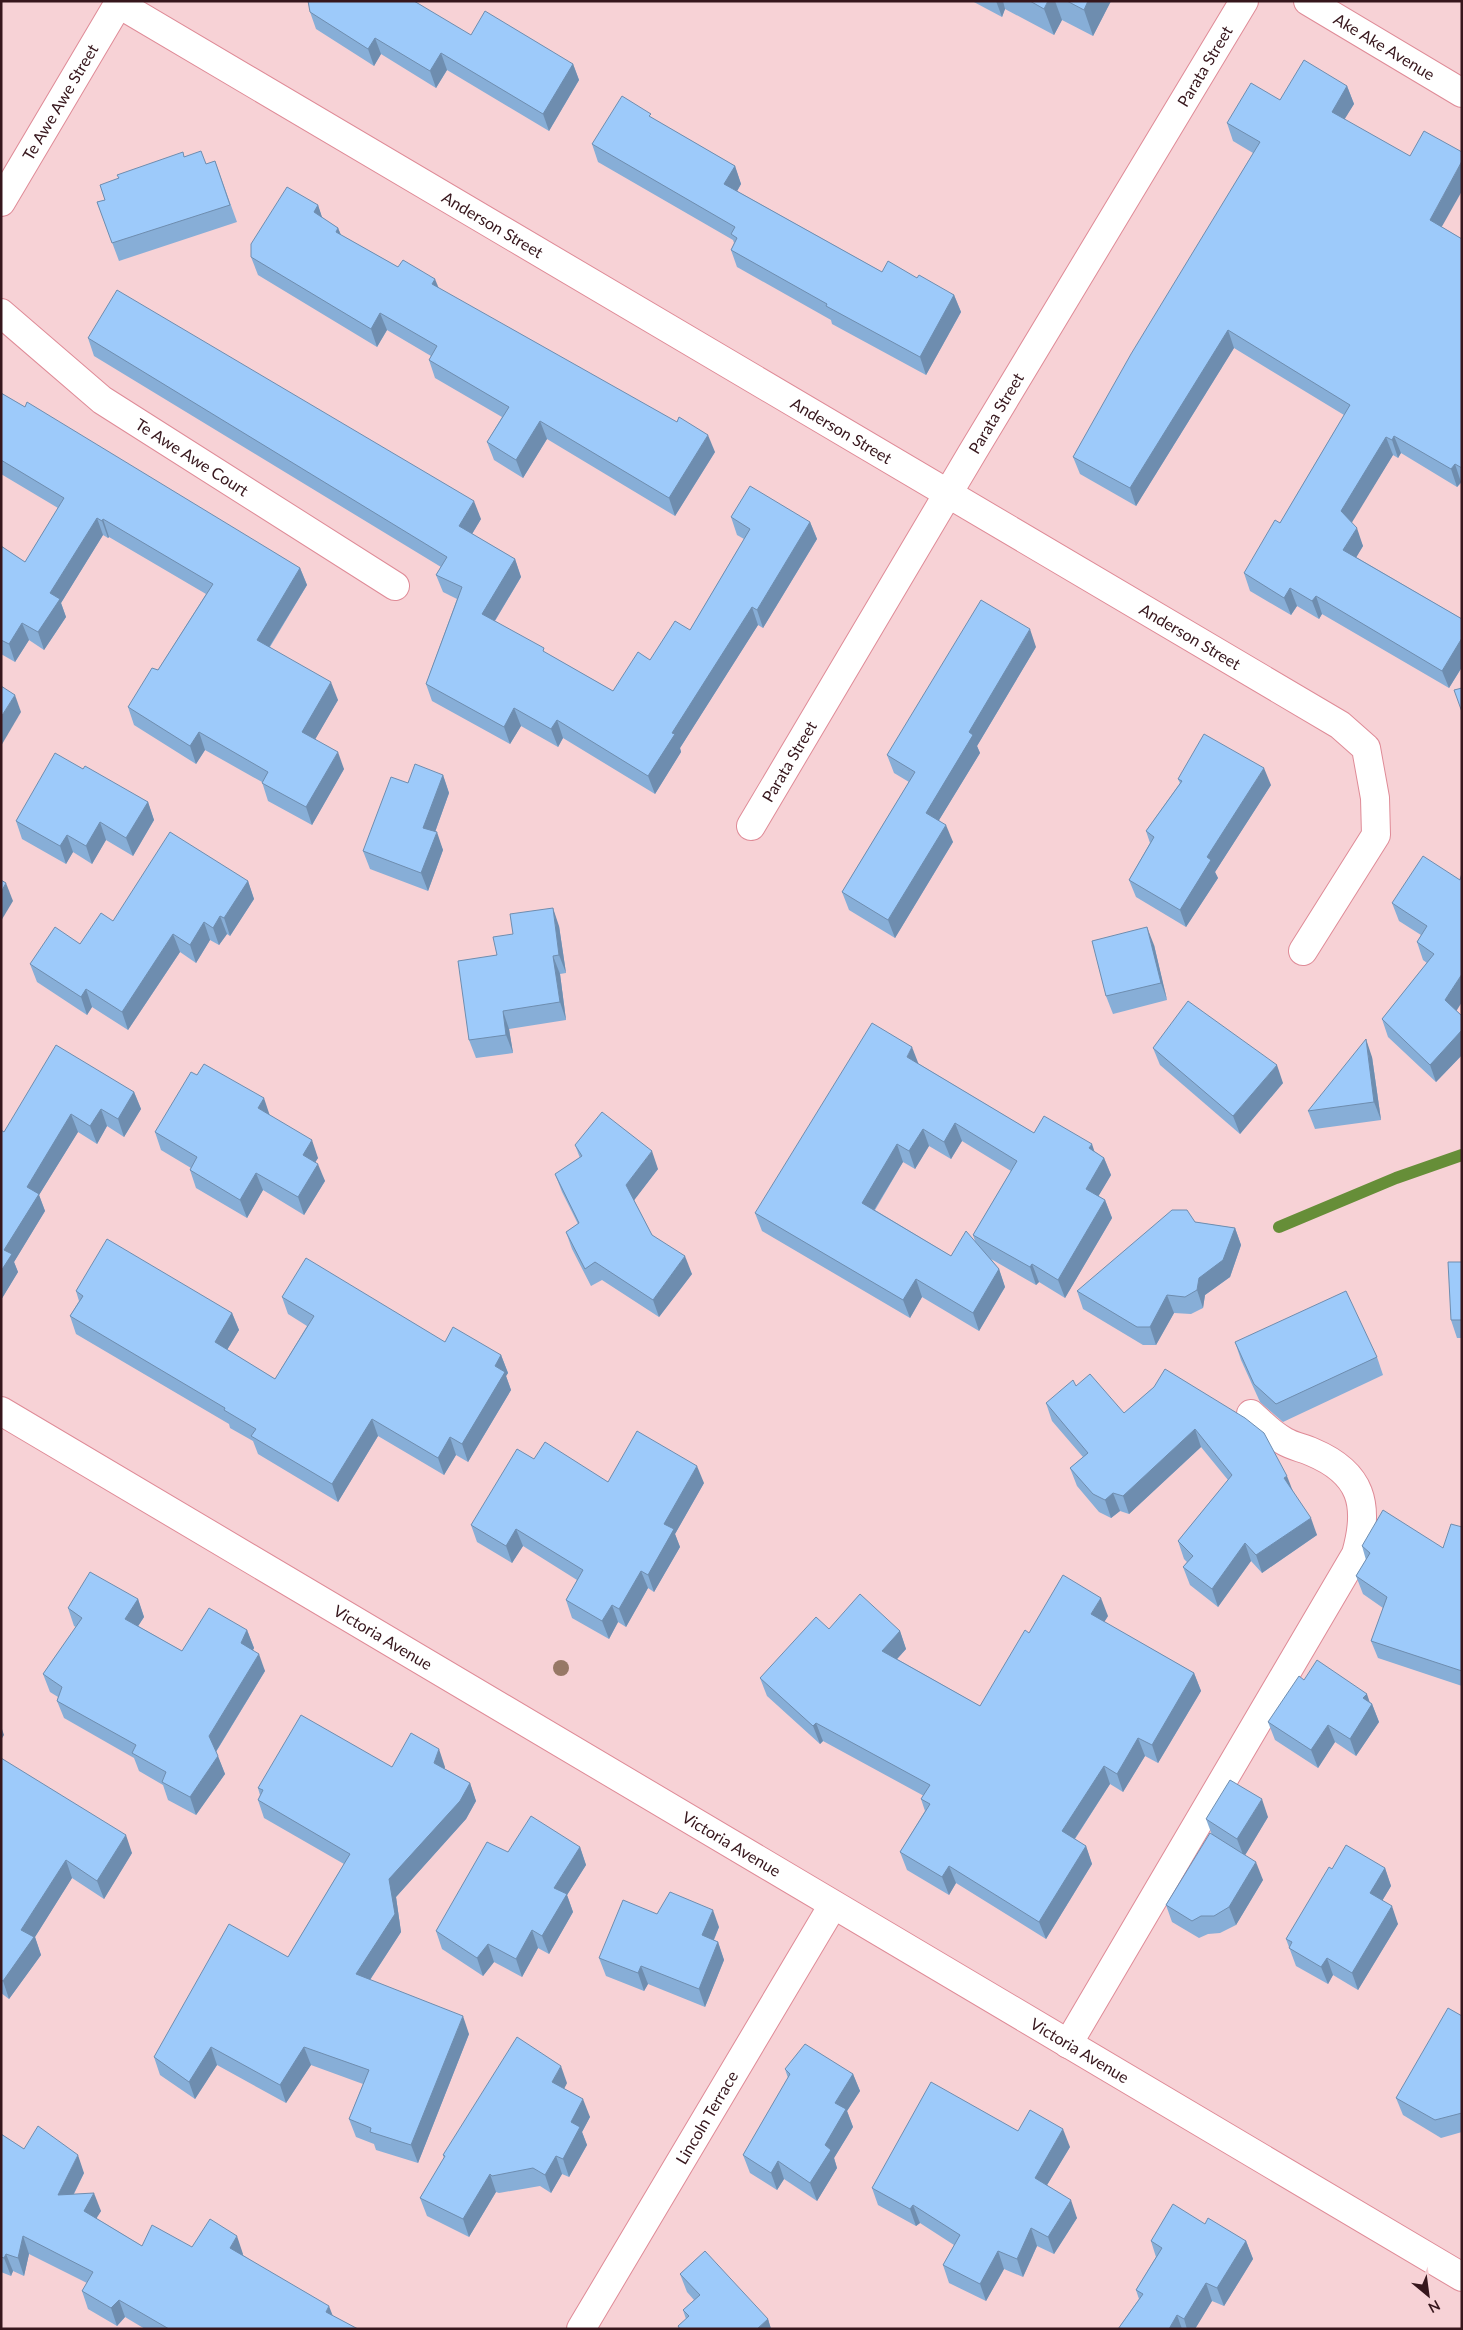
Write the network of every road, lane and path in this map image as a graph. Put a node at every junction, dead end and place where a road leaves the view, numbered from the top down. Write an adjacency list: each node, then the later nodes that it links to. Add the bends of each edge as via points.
1 (1244, 1): 7 (street, Parata Street)
2 (1308, 1): 4 (street, Ake Ake Avenue)
3 (119, 2): 5 (street, Te Awe Awe Street); 7 (street, Anderson Street)
4 (1462, 93)
5 (1, 202)
6 (1, 313): 8 (street, Te Awe Awe Court, via 102,400)
7 (948, 494): 9 (street, Parata Street); 10 (street, Anderson Street, via 1340,724 1366,748 1375,798 1376,835)
8 (395, 586)
9 (751, 826)
10 (1304, 951)
11 (1, 1412): 13 (street, Victoria Avenue)
12 (1251, 1414): 14 (street, via 1285,1442 1331,1461 1351,1477 1360,1499 1363,1529 1356,1554)
13 (833, 1905): 14 (street, Victoria Avenue); 16 (street, Lincoln Terrace)
14 (1068, 2044): 15 (street, Victoria Avenue)
15 (1462, 2277)
16 (581, 2329)

